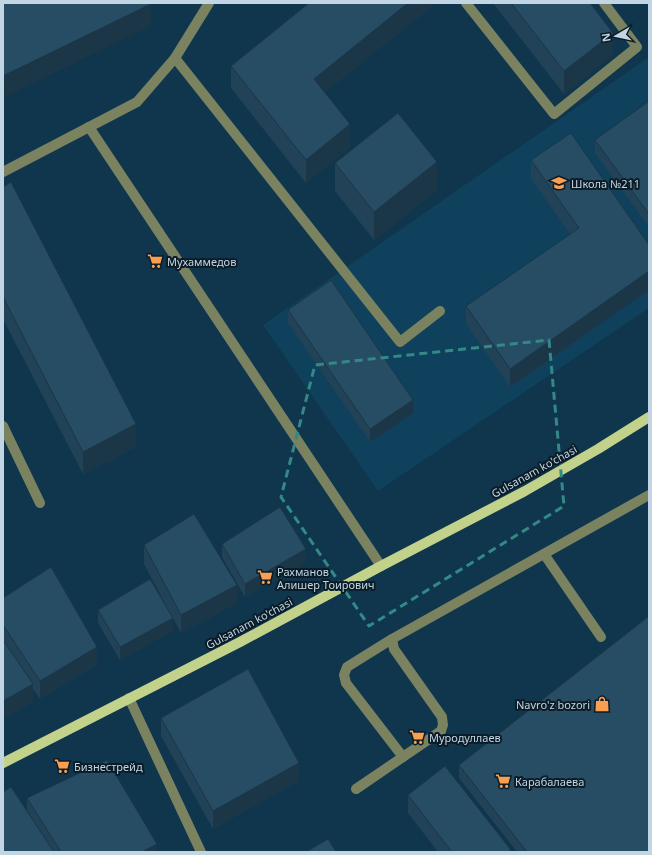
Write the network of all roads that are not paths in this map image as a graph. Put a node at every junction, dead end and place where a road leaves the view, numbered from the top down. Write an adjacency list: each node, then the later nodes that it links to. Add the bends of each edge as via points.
1 (209, 3): 4 (lane)
2 (466, 3): 3 (lane, via 554,114 637,47)
3 (604, 3)
4 (175, 58): 5 (lane, via 137,102); 7 (lane, via 400,342)
5 (89, 128): 6 (lane); 13 (lane)
6 (3, 172)
7 (440, 311)
8 (649, 417): 13 (main road, Gulsanam ko'chasi, via 525,491)
9 (3, 426): 11 (lane)
10 (649, 496): 12 (lane)
11 (40, 503)
12 (544, 554): 14 (lane); 15 (lane)
13 (381, 566): 16 (main road, Gulsanam ko'chasi, via 240,642)
14 (601, 637)
15 (392, 639): 17 (lane, via 394,649 442,717 443,725 440,731); 17 (lane, via 347,667 344,675 346,683)
16 (128, 698): 18 (main road, Gulsanam ko'chasi); 20 (lane)
17 (403, 757): 19 (lane)
18 (3, 763)
19 (356, 789)
20 (201, 852)

